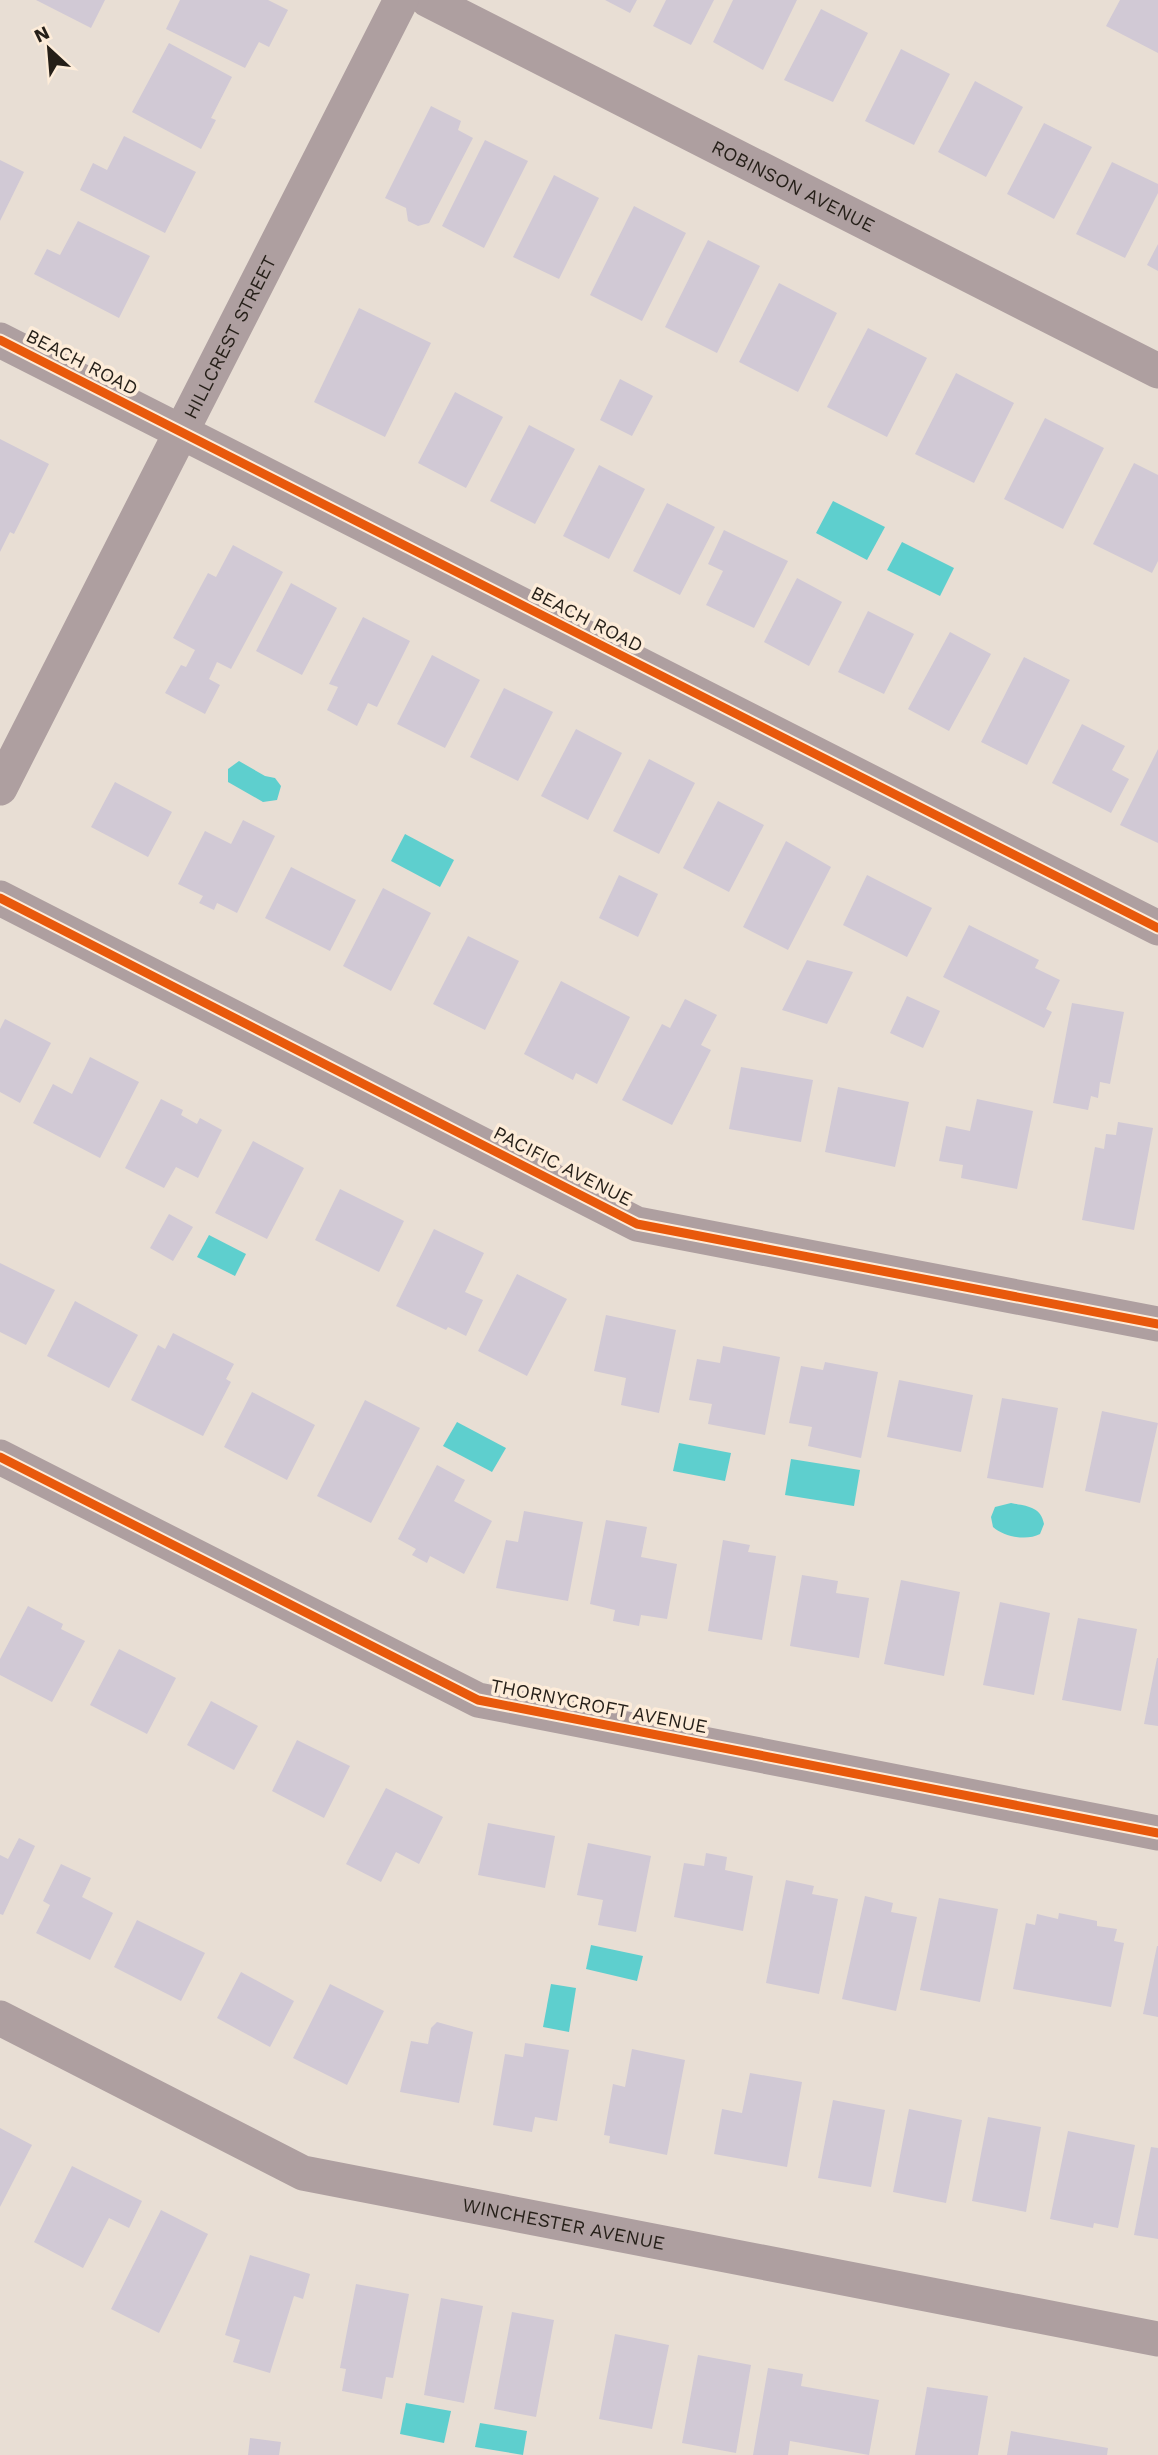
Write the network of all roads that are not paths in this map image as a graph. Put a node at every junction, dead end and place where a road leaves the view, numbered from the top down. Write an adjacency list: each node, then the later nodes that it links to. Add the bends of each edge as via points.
1 (401, 0): 5 (street, HILLCREST STREET)
2 (428, 0): 4 (street, ROBINSON AVENUE)
3 (0, 340): 5 (street, BEACH ROAD)
4 (1158, 371)
5 (183, 432): 6 (street, HILLCREST STREET); 8 (street, BEACH ROAD)
6 (0, 788)
7 (0, 898): 9 (street, PACIFIC AVENUE, via 637,1224)
8 (1158, 929)
9 (1158, 1324)
10 (0, 1457): 11 (street, THORNYCROFT AVENUE, via 478,1700)
11 (1158, 1833)
12 (0, 2018): 13 (street, WINCHESTER AVENUE, via 303,2173)
13 (1158, 2339)

